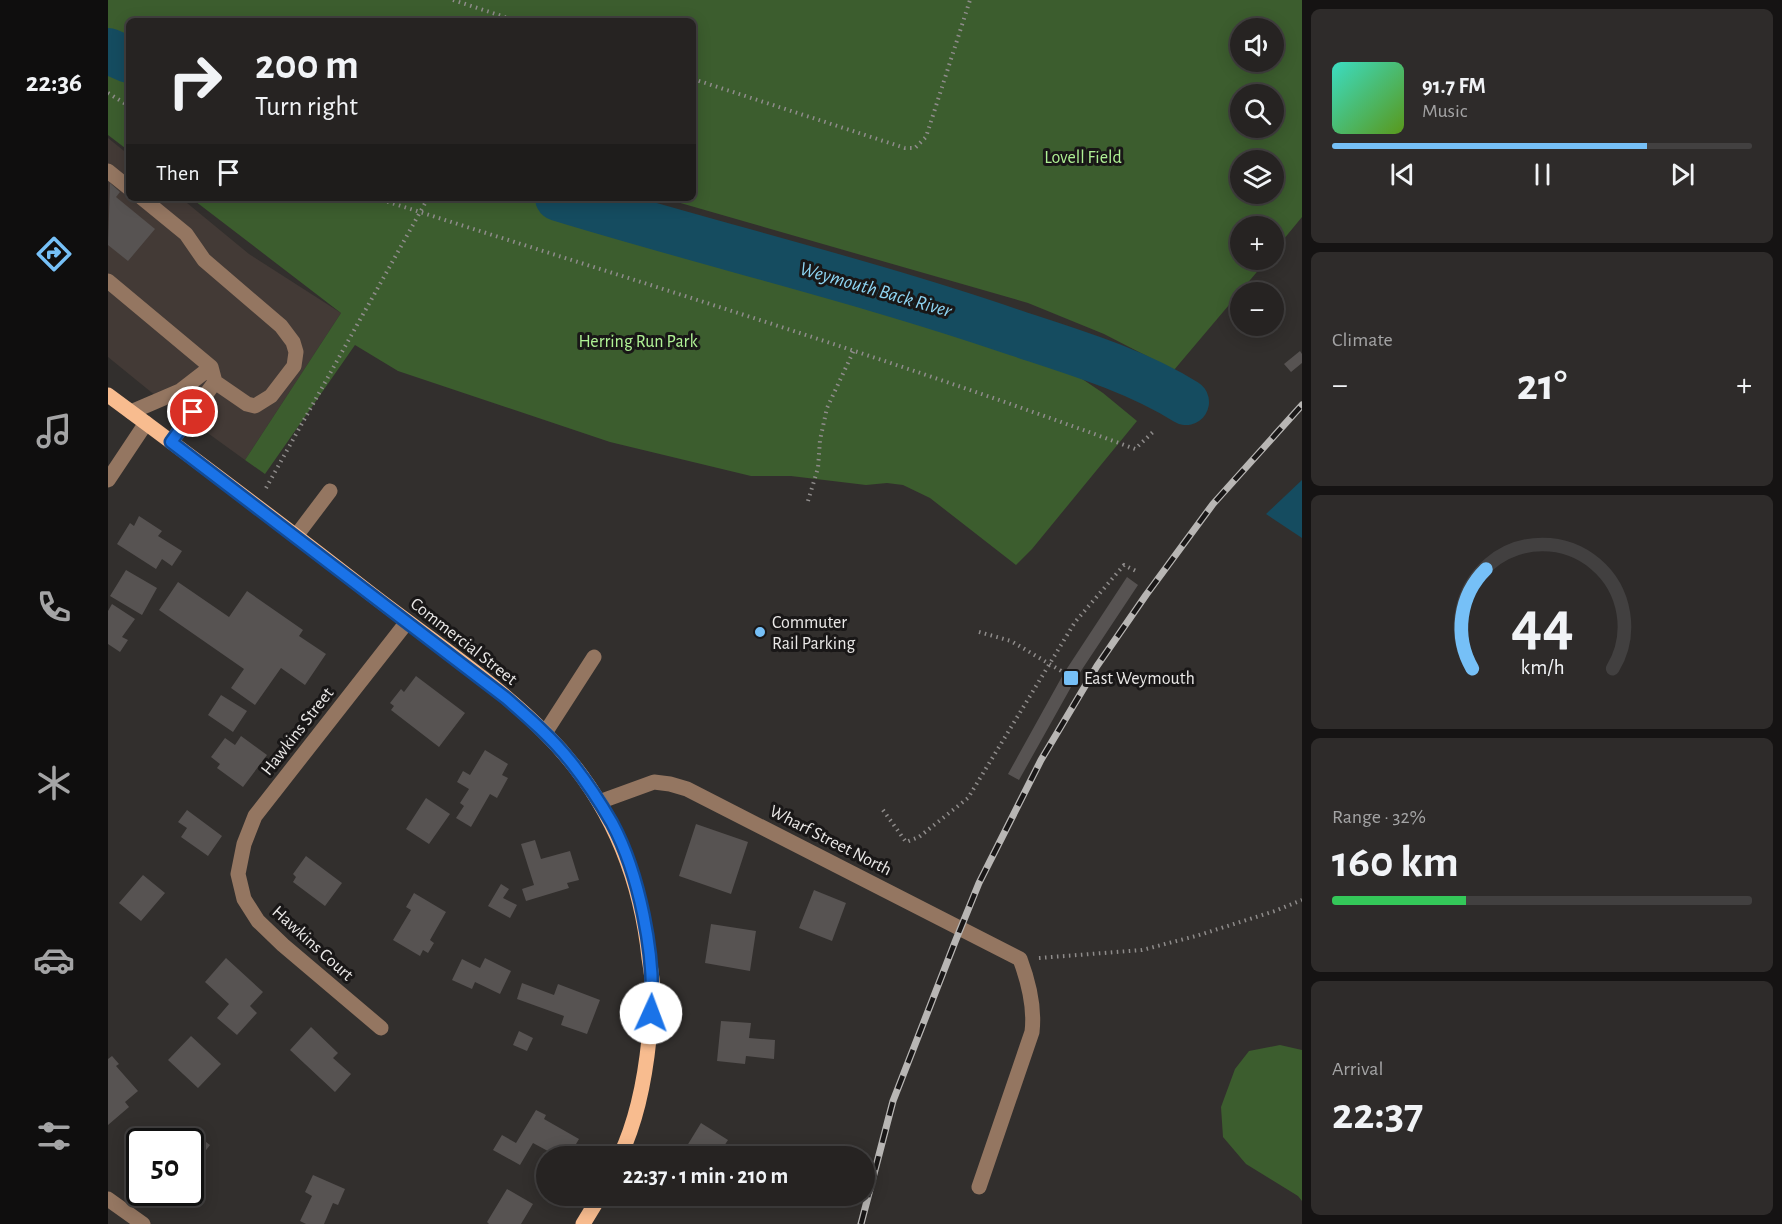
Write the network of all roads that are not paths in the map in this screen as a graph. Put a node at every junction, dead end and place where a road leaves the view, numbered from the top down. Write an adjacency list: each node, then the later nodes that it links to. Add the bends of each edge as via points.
1 (108, 171): 2 (street)
2 (126, 186)
3 (145, 201): 5 (street, via 186,234 204,260 281,326 293,342 294,366 270,396 255,406 247,404)
4 (108, 281): 5 (street)
5 (213, 374): 7 (street); 9 (street)
6 (108, 395): 7 (main road, Commercial Street)
7 (131, 412): 8 (main road, Commercial Street)
8 (146, 423): 9 (main road, Commercial Street); 10 (street)
9 (171, 442): 12 (main road, Commercial Street)
10 (108, 480)
11 (330, 491): 12 (street)
12 (296, 536): 13 (main road, Commercial Street)
13 (407, 622): 15 (main road, Commercial Street); 17 (street, Hawkins Street, via 255,816)
14 (594, 657): 15 (street)
15 (545, 733): 16 (main road, Commercial Street)
16 (600, 802): 19 (main road, Commercial Street, via 629,866 645,921 653,993 643,1087); 20 (street, Wharf Street North, via 654,782 687,789 1020,959 1028,979 1034,1016 1032,1032)
17 (237, 874): 18 (street, Hawkins Court, via 244,899 258,921)
18 (381, 1028)
19 (624, 1146)
20 (979, 1187)
21 (108, 1200): 23 (street)
22 (594, 1206): 24 (main road)
23 (143, 1224)
24 (583, 1224)

